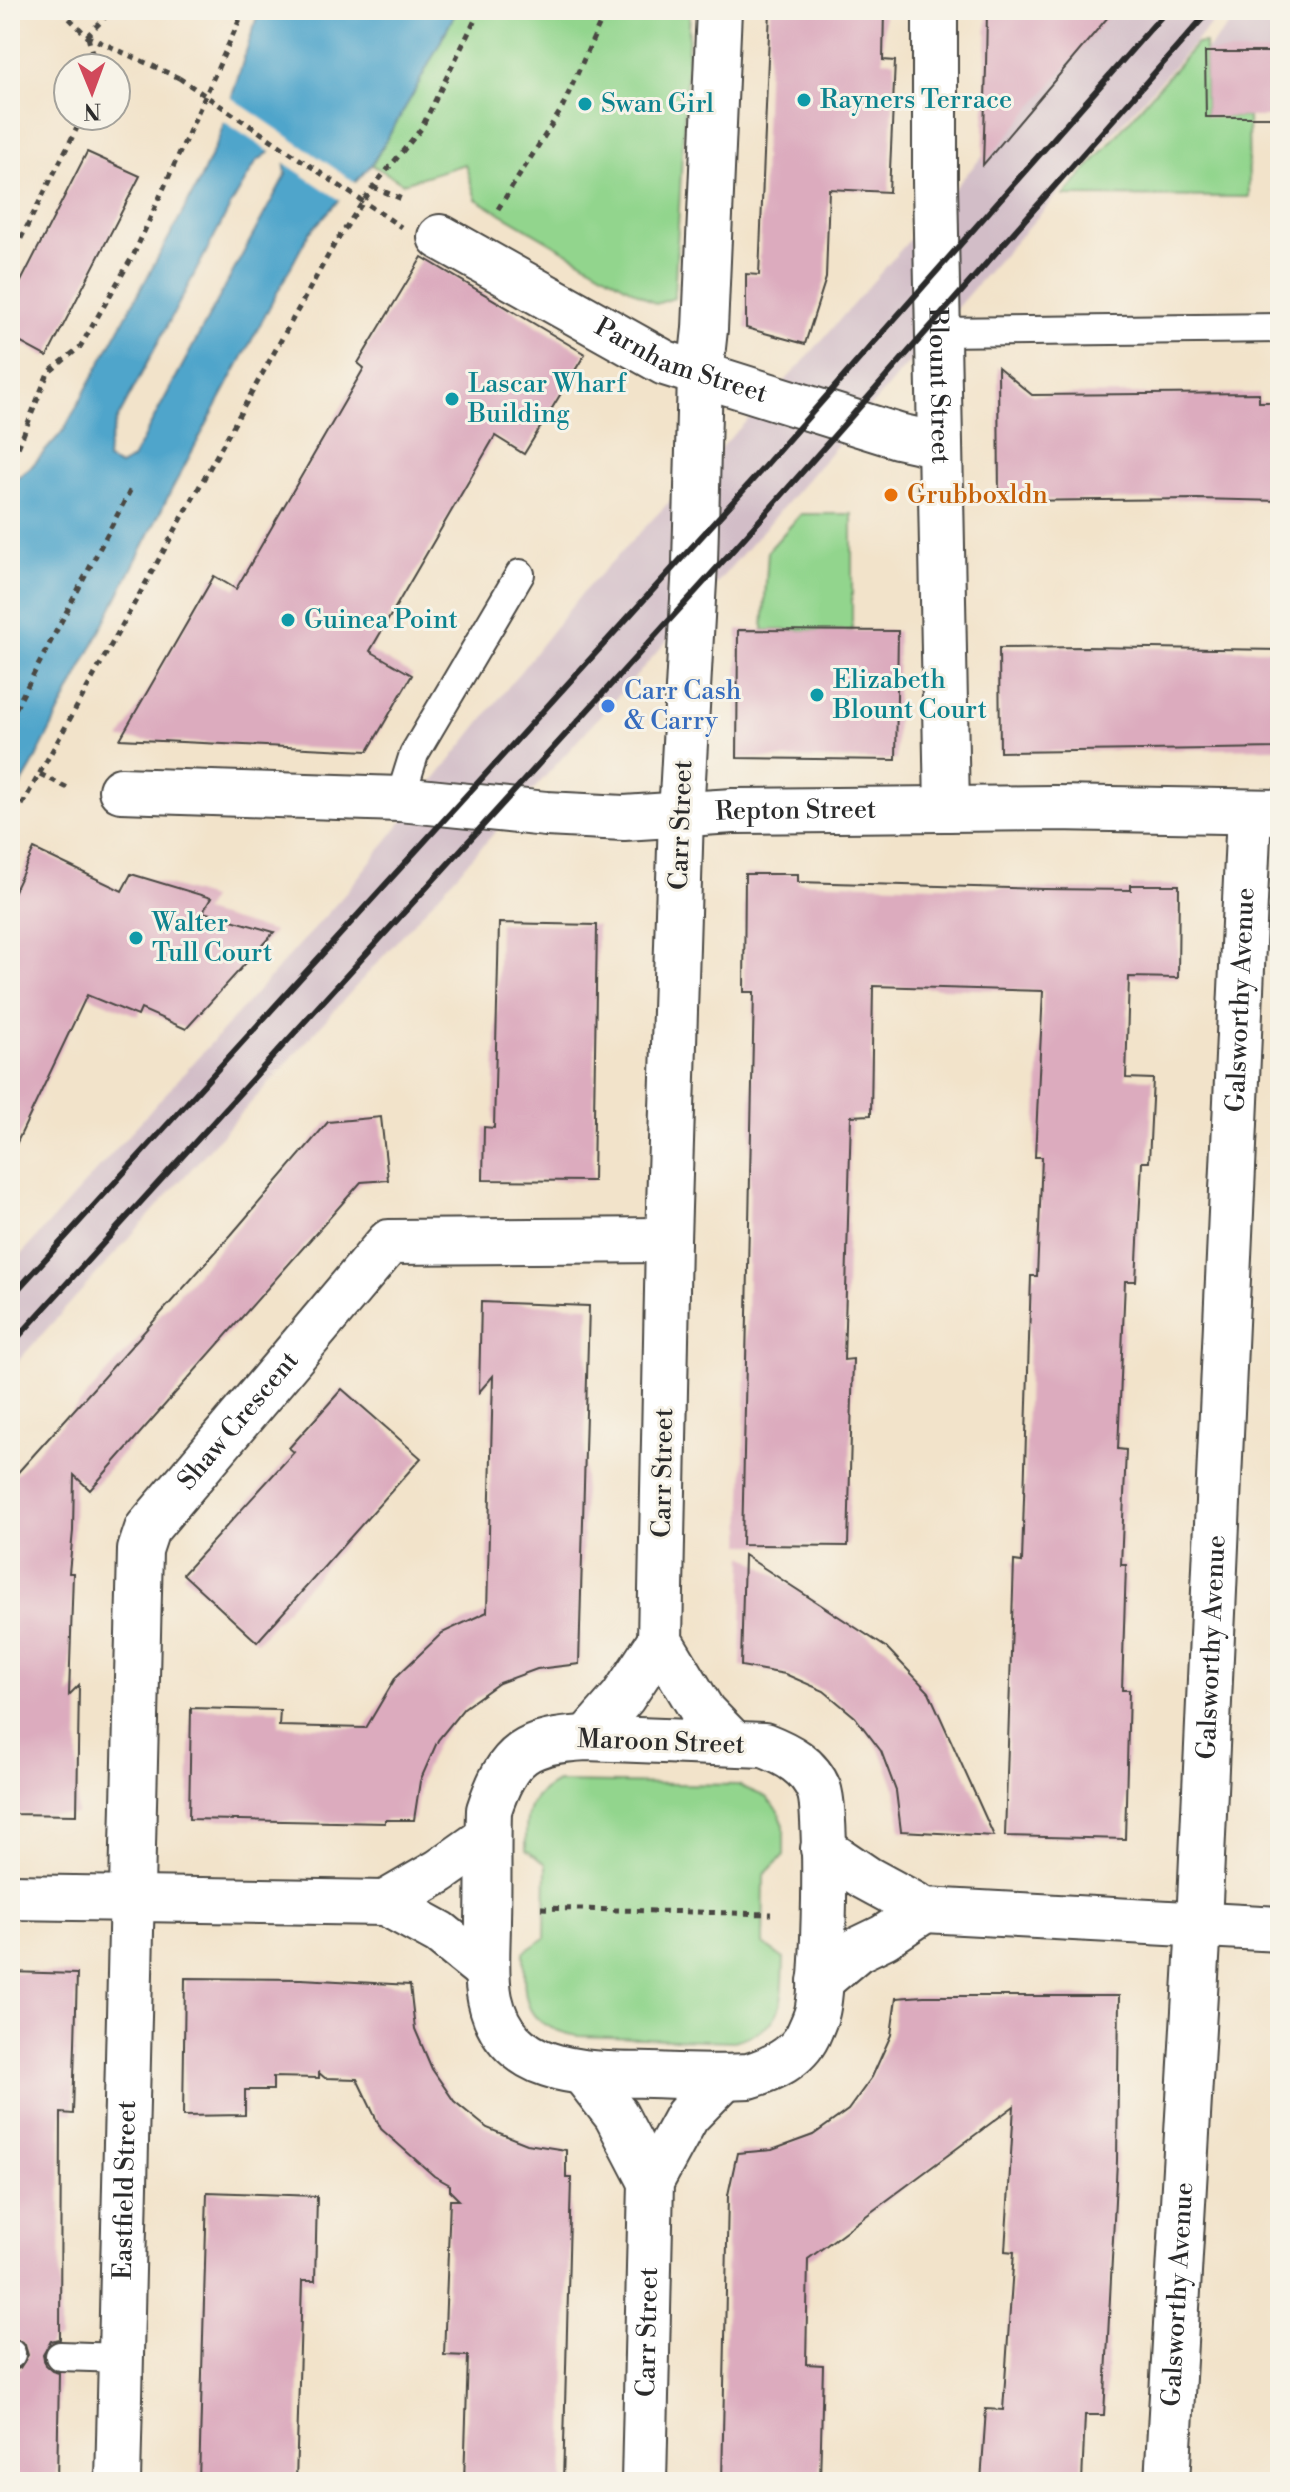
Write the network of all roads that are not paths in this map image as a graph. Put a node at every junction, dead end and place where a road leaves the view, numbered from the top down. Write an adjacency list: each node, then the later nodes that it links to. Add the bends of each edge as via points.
1 (719, 10): 6 (street, Carr Street)
2 (935, 10): 5 (street, Blount Street)
3 (420, 232): 6 (street, Parnham Street, via 665,363)
4 (1280, 328): 5 (lane)
5 (938, 332): 7 (street, Blount Street)
6 (700, 375): 7 (street, Parnham Street); 13 (street, Carr Street)
7 (939, 445): 11 (street, Blount Street)
8 (520, 574): 10 (lane, via 414,754)
9 (121, 790): 10 (street, Repton Street)
10 (400, 799): 13 (street, Repton Street, via 546,814)
11 (947, 809): 12 (street, Repton Street); 13 (street, Repton Street)
12 (1265, 812): 24 (street, Galsworthy Avenue)
13 (681, 815): 14 (street, Carr Street)
14 (668, 1240): 15 (street, Carr Street); 21 (street, Shaw Crescent, via 389,1242 147,1529 140,1550)
15 (660, 1641): 16 (street, via 623,1697); 17 (street, via 703,1712)
16 (587, 1738): 17 (street, Maroon Street); 18 (street, Maroon Street, via 557,1739 514,1759 489,1810)
17 (732, 1742): 19 (street, Maroon Street, via 764,1745 789,1755 808,1771 820,1792)
18 (488, 1837): 22 (street); 26 (street, Maroon Street)
19 (823, 1849): 23 (street); 27 (street, Maroon Street)
20 (10, 1897): 21 (street)
21 (132, 1899): 22 (street); 32 (street, Eastfield Street)
22 (385, 1903): 26 (street, via 440,1933)
23 (925, 1910): 24 (street); 27 (street, via 857,1950)
24 (1199, 1924): 25 (street); 35 (street, Galsworthy Avenue)
25 (1280, 1929)
26 (487, 1971): 28 (street, Maroon Street, via 491,2001 511,2041 555,2069)
27 (820, 1981): 29 (street, Maroon Street, via 817,2012 807,2038 791,2057 749,2076)
28 (584, 2074): 29 (street, Maroon Street); 30 (street, Carr Street, via 616,2115)
29 (725, 2077): 30 (street, Carr Street, via 687,2116)
30 (651, 2182): 34 (street, Carr Street)
31 (60, 2356): 32 (lane)
32 (121, 2358): 33 (street, Eastfield Street)
33 (118, 2482)
34 (644, 2482)
35 (1167, 2482)

